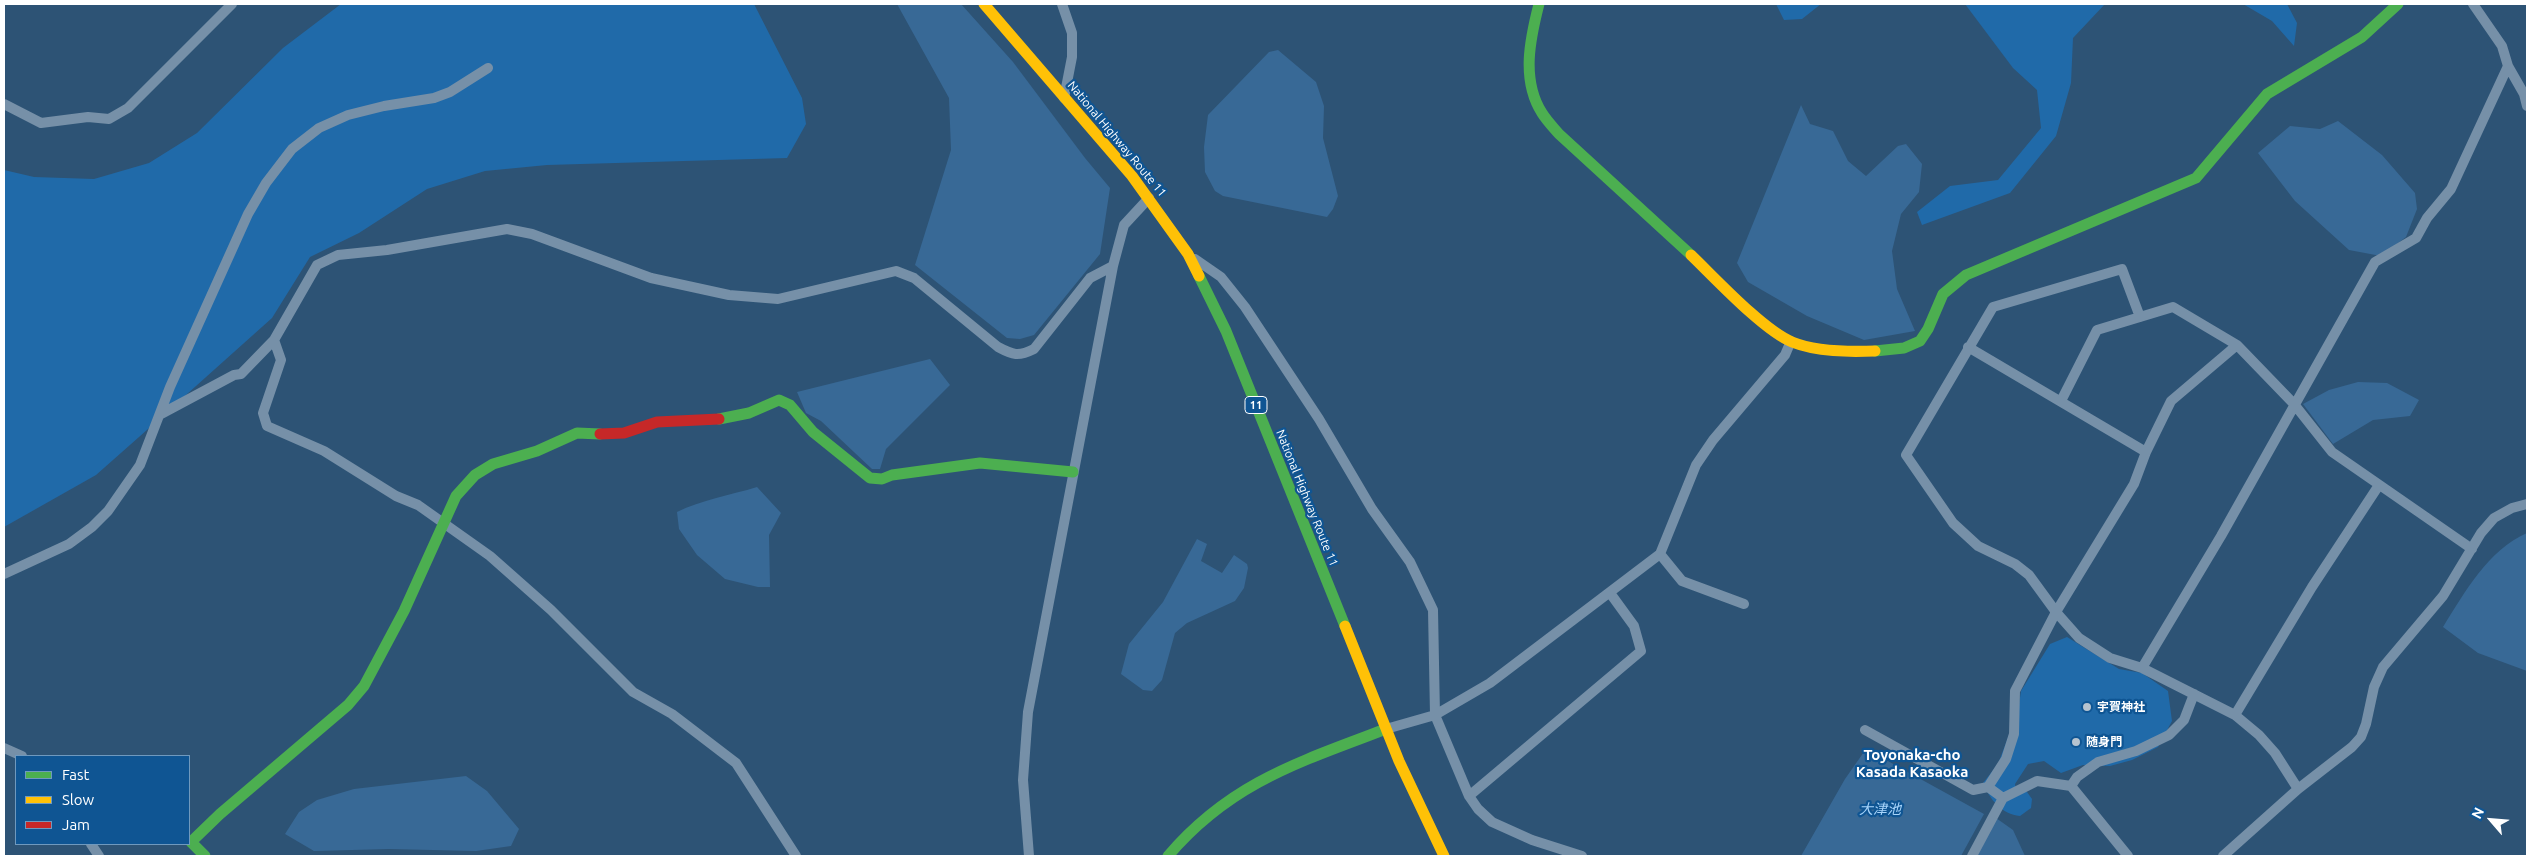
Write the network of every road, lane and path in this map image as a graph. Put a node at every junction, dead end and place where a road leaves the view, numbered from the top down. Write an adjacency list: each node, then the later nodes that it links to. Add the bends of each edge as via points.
1 (232, 4): 10 (street, via 117,116 41,123)
2 (984, 4): 9 (main road, National Highway Route 11 / 11)
3 (1062, 4): 9 (street, via 1072,33 1072,57)
4 (1539, 4): 17 (main road, via 1528,48 1529,70 1540,110 1587,161 1741,301)
5 (2398, 4): 17 (main road, via 2358,40 2266,95 2196,178 1966,274 1943,294 1923,338 1913,346 1859,351 1803,346)
6 (2473, 4): 7 (street, via 2502,46)
7 (2508, 66): 11 (street); 21 (street, via 2451,189 2427,218 2416,238 2375,262)
8 (488, 68): 22 (street, via 450,92 434,98 348,115 318,128 292,148 248,214)
9 (1064, 98): 12 (main road, National Highway Route 11 / 11)
10 (4, 104)
11 (2527, 106)
12 (1149, 198): 13 (main road, National Highway Route 11 / 11); 14 (street, via 1124,225)
13 (1188, 254): 36 (street, via 1221,278 1241,302 1319,420 1372,509 1410,562 1433,610); 38 (main road, National Highway Route 11 / 11, via 1226,331)
14 (1113, 266): 16 (street, via 1090,278 1034,350 1022,355 998,347 914,278 896,271 778,299 729,296 651,278 532,234 508,229 338,255 316,265); 24 (street)
15 (2140, 317): 18 (street, via 2173,307); 19 (street, via 2122,269 1993,307); 20 (street, via 2097,330)
16 (274, 340): 22 (street, via 240,374); 27 (street, via 281,360 262,414 267,426 324,452)
17 (1791, 341): 29 (street, via 1785,355 1713,440 1696,465)
18 (2237, 345): 21 (street); 23 (street, via 2171,400)
19 (1968, 347): 20 (street); 33 (street, via 1906,455 1953,523 1978,546 2015,564 2029,575)
20 (2061, 401): 23 (street)
21 (2294, 404): 25 (street, via 2332,452); 34 (street, via 2221,536)
22 (160, 414): 30 (street, via 140,465 108,511 69,544)
23 (2146, 452): 33 (street, via 2134,484)
24 (1073, 472): 27 (main road, via 980,463 892,475 882,480 870,478 813,432 790,405 779,400 725,419 657,422 618,433 577,433 537,451 493,464 475,475 456,496); 51 (street, via 1028,712 1022,780)
25 (2380, 485): 28 (street); 37 (street, via 2312,587)
26 (2527, 504): 28 (street, via 2494,518)
27 (443, 520): 49 (main road, via 404,611 364,686 348,706 191,842); 50 (street, via 524,585 633,692 672,714 736,762)
28 (2472, 549): 44 (street, via 2443,596 2383,667 2374,687 2361,737)
29 (1660, 554): 31 (street); 32 (street, via 1682,581)
30 (4, 574)
31 (1610, 593): 36 (street, via 1490,683); 45 (street, via 1634,626 1641,650)
32 (1744, 604)
33 (2056, 612): 34 (street, via 2079,638 2110,658); 43 (street, via 2015,691 2014,734 2006,759)
34 (2142, 668): 35 (street)
35 (2194, 694): 37 (street); 42 (street, via 2184,720 2169,734 2136,751 2098,762)
36 (1435, 715): 38 (street); 45 (street)
37 (2235, 715): 44 (street, via 2259,735)
38 (1386, 729): 52 (main road, via 1269,775 1235,793 1205,816); 53 (main road, National Highway Route 11 / 11)
39 (1865, 730): 43 (street, via 1973,790)
40 (4, 748): 41 (street)
41 (20, 755)
42 (2071, 786): 46 (street, via 2037,781); 56 (street)
43 (1988, 788): 46 (street)
44 (2298, 789): 57 (street)
45 (1468, 796): 54 (street, via 1492,822 1532,840)
46 (2004, 798): 55 (street)
47 (92, 845): 48 (street)
48 (99, 856)
49 (205, 856)
50 (796, 856)
51 (1028, 856)
52 (1168, 856)
53 (1444, 856)
54 (1582, 856)
55 (1972, 856)
56 (2128, 856)
57 (2223, 856)

